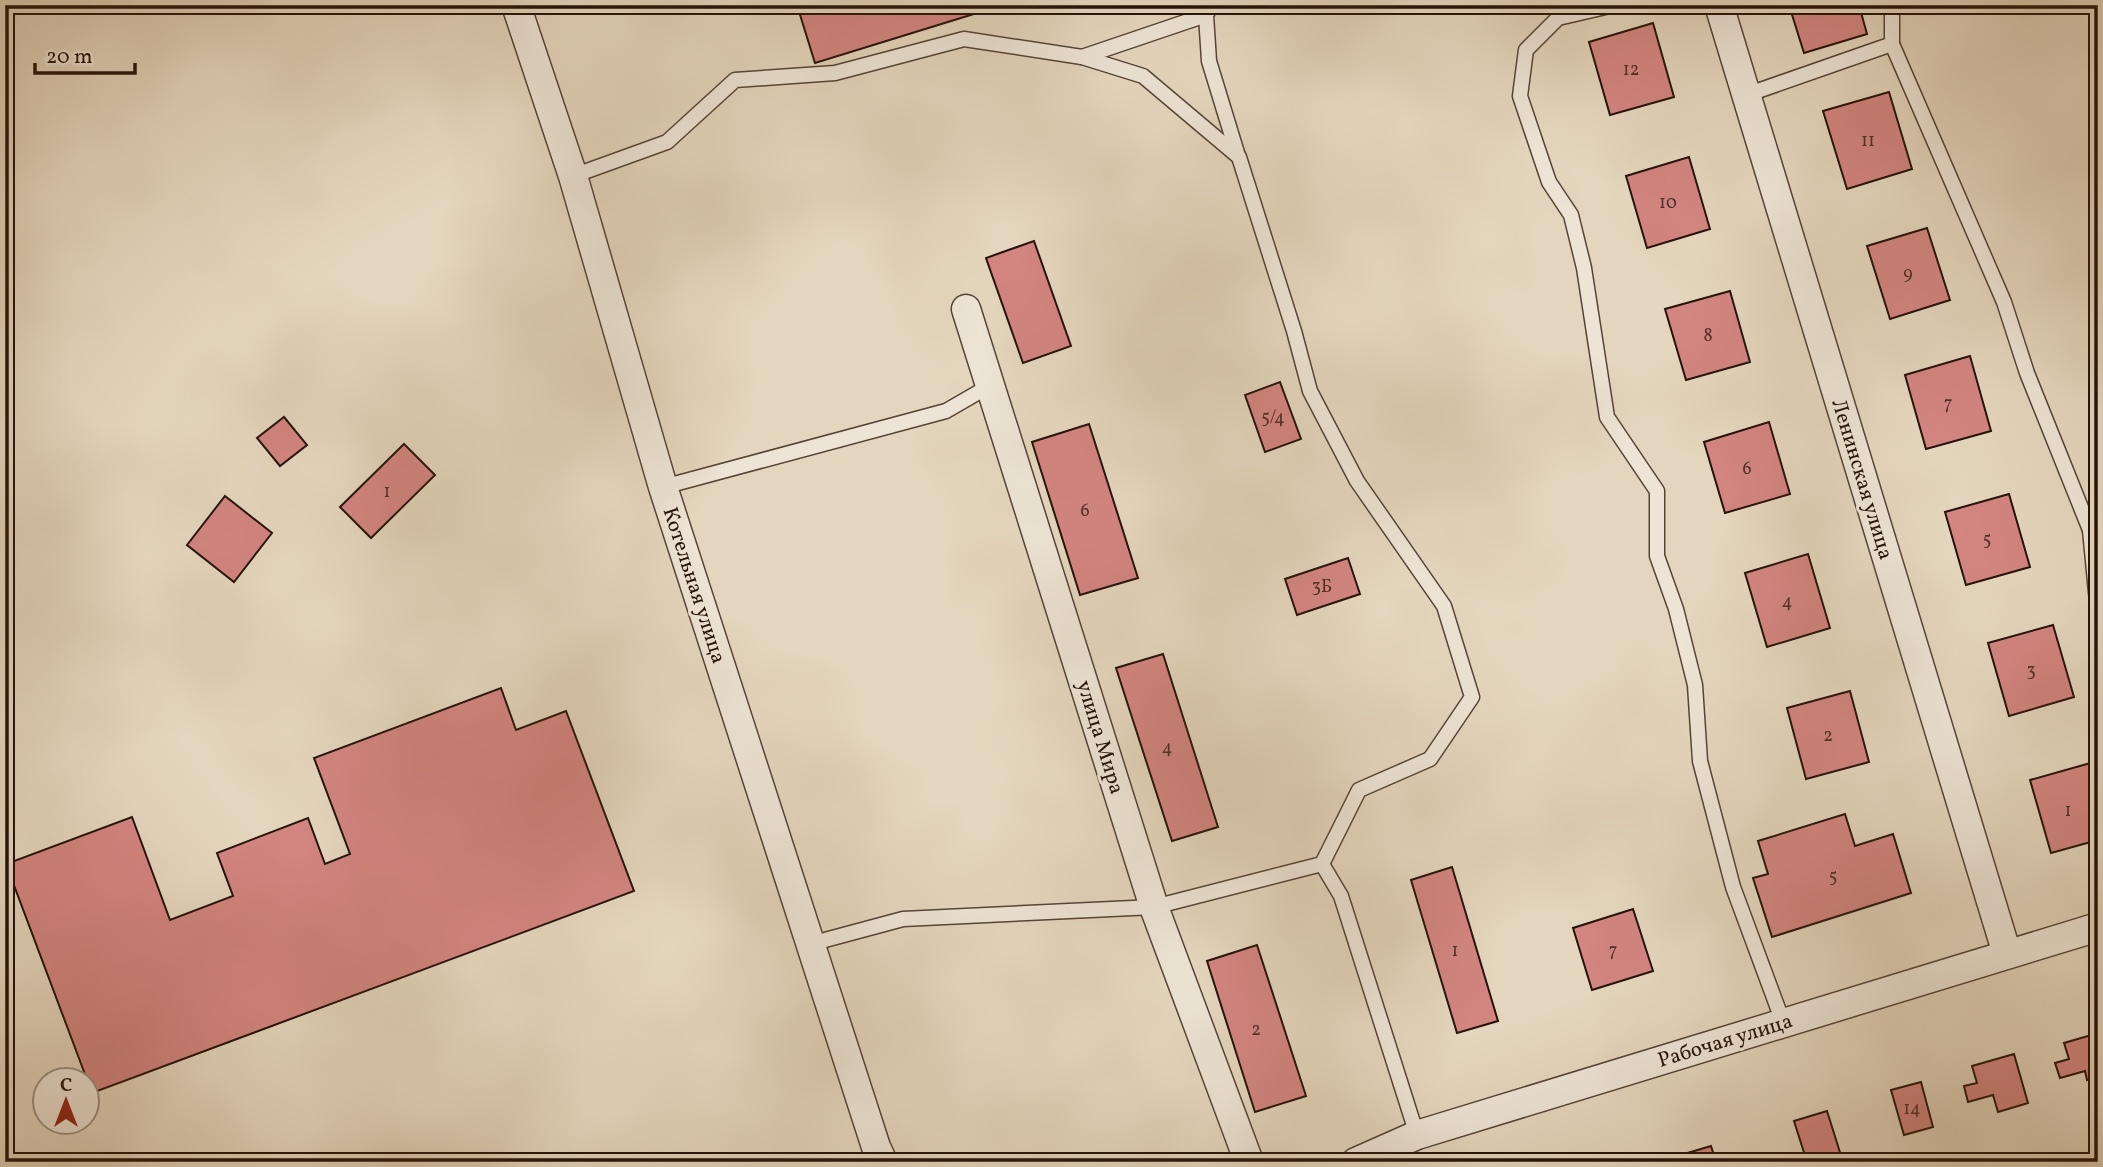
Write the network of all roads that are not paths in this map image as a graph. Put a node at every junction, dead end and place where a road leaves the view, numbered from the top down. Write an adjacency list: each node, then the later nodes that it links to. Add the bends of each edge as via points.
1 (516, 5): 10 (street, Котельная улица)
2 (1614, 5): 21 (lane, via 1558,18 1527,50 1520,96 1549,182 1571,215 1607,417 1657,491 1657,555 1695,685 1700,761 1733,887)
3 (1719, 5): 8 (street, Ленинская улица)
4 (1892, 5): 6 (lane)
5 (1209, 10): 7 (lane); 9 (lane, via 1209,61)
6 (1892, 44): 8 (lane); 14 (lane, via 2004,302 2027,373)
7 (1082, 57): 9 (lane, via 1143,76); 10 (lane, via 964,39 835,73 735,80 667,142)
8 (1746, 95): 20 (street, Ленинская улица)
9 (1239, 157): 16 (lane, via 1310,391 1357,481 1444,606 1472,696 1430,759 1359,790)
10 (573, 176): 13 (street, Котельная улица)
11 (966, 309): 12 (street, улица Мира)
12 (991, 385): 13 (lane, via 946,411); 17 (street, улица Мира)
13 (663, 488): 19 (street, Котельная улица)
14 (2094, 529): 15 (lane)
15 (2098, 613)
16 (1322, 864): 17 (lane); 22 (lane, via 1340,896)
17 (1154, 907): 19 (lane, via 903,919); 24 (street, улица Мира)
18 (2098, 928): 20 (street, Рабочая улица)
19 (810, 944): 23 (street, Котельная улица)
20 (2007, 954): 21 (street, Рабочая улица)
21 (1783, 1022): 22 (street, Рабочая улица)
22 (1418, 1135): 25 (street, Рабочая улица)
23 (883, 1162)
24 (1248, 1162)
25 (1356, 1162)

